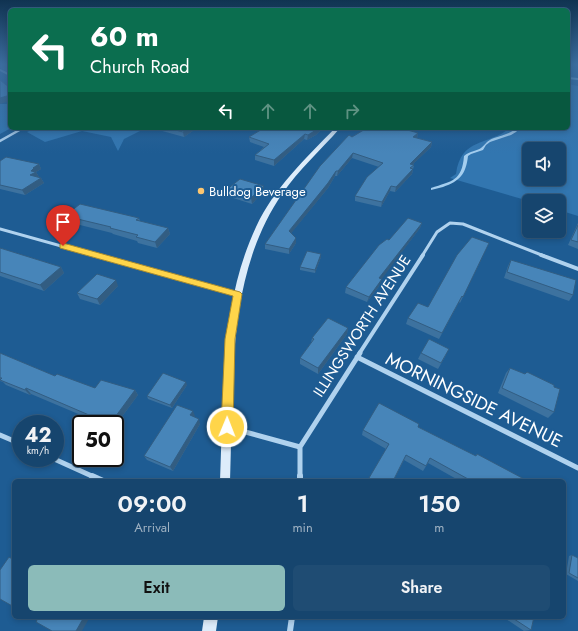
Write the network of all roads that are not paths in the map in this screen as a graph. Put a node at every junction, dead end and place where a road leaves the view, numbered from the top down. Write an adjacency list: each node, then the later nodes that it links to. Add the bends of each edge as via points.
1 (19, 130): 3 (street)
2 (336, 130): 6 (main road, via 280,194 264,218 251,247)
3 (0, 141)
4 (1, 230): 6 (street)
5 (578, 269): 7 (street, ILLINGSWORTH AVENUE, via 463,224 450,223 437,232)
6 (237, 294): 8 (main road, via 230,339)
7 (357, 358): 11 (street, ILLINGSWORTH AVENUE); 13 (street, MORNINGSIDE AVENUE)
8 (227, 427): 11 (street); 15 (main road)
9 (0, 435): 10 (street)
10 (12, 440)
11 (300, 447): 16 (street)
12 (64, 463): 14 (street)
13 (578, 468)
14 (99, 479)
15 (225, 479)
16 (300, 479)
17 (211, 619): 19 (main road)
18 (292, 619): 20 (street)
19 (210, 631)
20 (290, 631)

